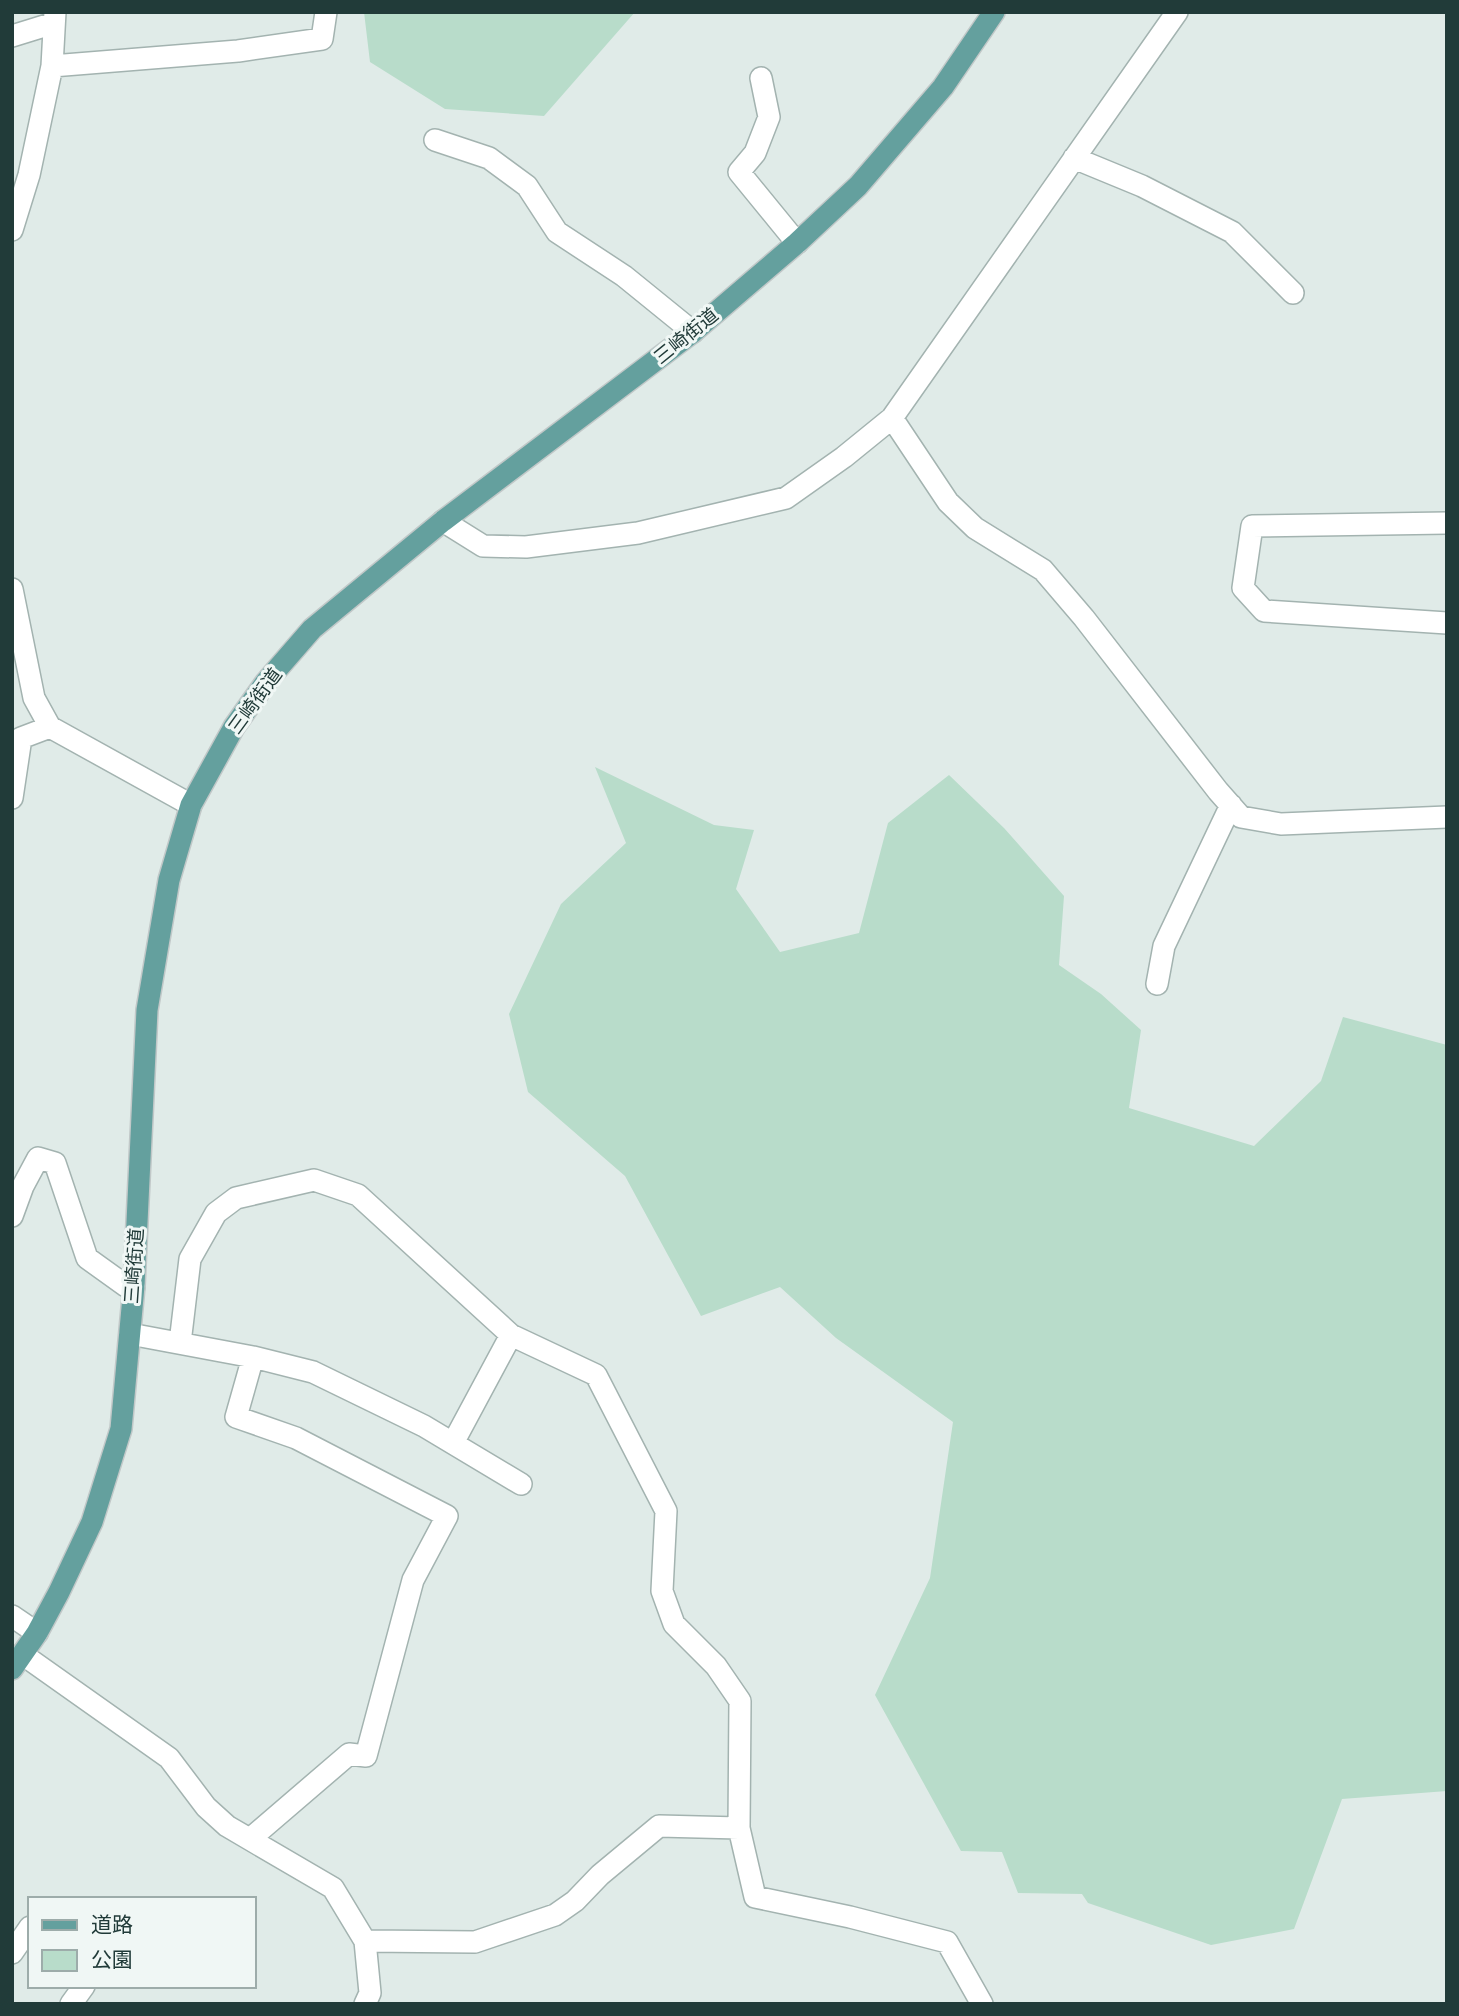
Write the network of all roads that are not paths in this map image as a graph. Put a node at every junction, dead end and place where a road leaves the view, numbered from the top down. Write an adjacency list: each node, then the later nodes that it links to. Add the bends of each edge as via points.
1 (326, 12): 6 (street, via 322,39 238,51)
2 (994, 12): 11 (main road, 三崎街道, via 926,107 858,186)
3 (1177, 12): 9 (street)
4 (55, 18): 5 (street); 6 (street)
5 (12, 36)
6 (52, 66): 10 (street)
7 (761, 78): 11 (street, via 769,117 755,153 739,172)
8 (435, 140): 13 (street, via 489,158 527,186 557,232 624,276)
9 (1074, 158): 12 (street, via 1232,232); 14 (street)
10 (12, 230)
11 (797, 243): 13 (main road, 三崎街道)
12 (1293, 293)
13 (693, 332): 15 (main road, 三崎街道)
14 (892, 418): 15 (street, via 786,498 638,533 526,547 483,546); 22 (street, via 948,502 975,528 1043,570)
15 (443, 521): 21 (main road, 三崎街道, via 312,629 234,727)
16 (1447, 523): 18 (street, via 1252,526 1244,588 1264,611)
17 (12, 589): 19 (street, via 34,698)
18 (1447, 623)
19 (50, 727): 20 (street, via 21,738); 21 (street)
20 (12, 797)
21 (191, 805): 26 (main road, 三崎街道, via 169,880 147,1010)
22 (1231, 805): 23 (street, via 1241,817 1281,824); 24 (street, via 1164,946)
23 (1447, 817)
24 (1157, 984)
25 (12, 1216): 26 (street, via 38,1158 55,1163 87,1258 126,1286)
26 (134, 1286): 27 (main road, 三崎街道)
27 (130, 1334): 29 (street); 34 (main road, 三崎街道, via 121,1429 92,1522)
28 (511, 1335): 29 (street, via 358,1195 314,1180 236,1198 216,1213 190,1259); 31 (street); 36 (street, via 596,1375 666,1511 663,1591 674,1623 716,1666 740,1701)
29 (180, 1343): 30 (street)
30 (253, 1357): 31 (street, via 313,1372); 37 (street, via 236,1416 296,1438 446,1516 413,1580 366,1756 349,1754)
31 (453, 1443): 32 (street)
32 (522, 1484)
33 (12, 1616): 34 (street)
34 (37, 1633): 35 (main road, 三崎街道)
35 (17, 1661): 37 (street, via 169,1759 206,1807)
36 (739, 1828): 39 (street, via 659,1826 555,1915 475,1942); 44 (street, via 755,1897 947,1942)
37 (250, 1839): 39 (street, via 333,1888)
38 (28, 1930): 40 (street)
39 (365, 1941): 43 (street, via 370,1993)
40 (12, 1953)
41 (83, 1988): 42 (street)
42 (71, 2004)
43 (365, 2004)
44 (982, 2004)

